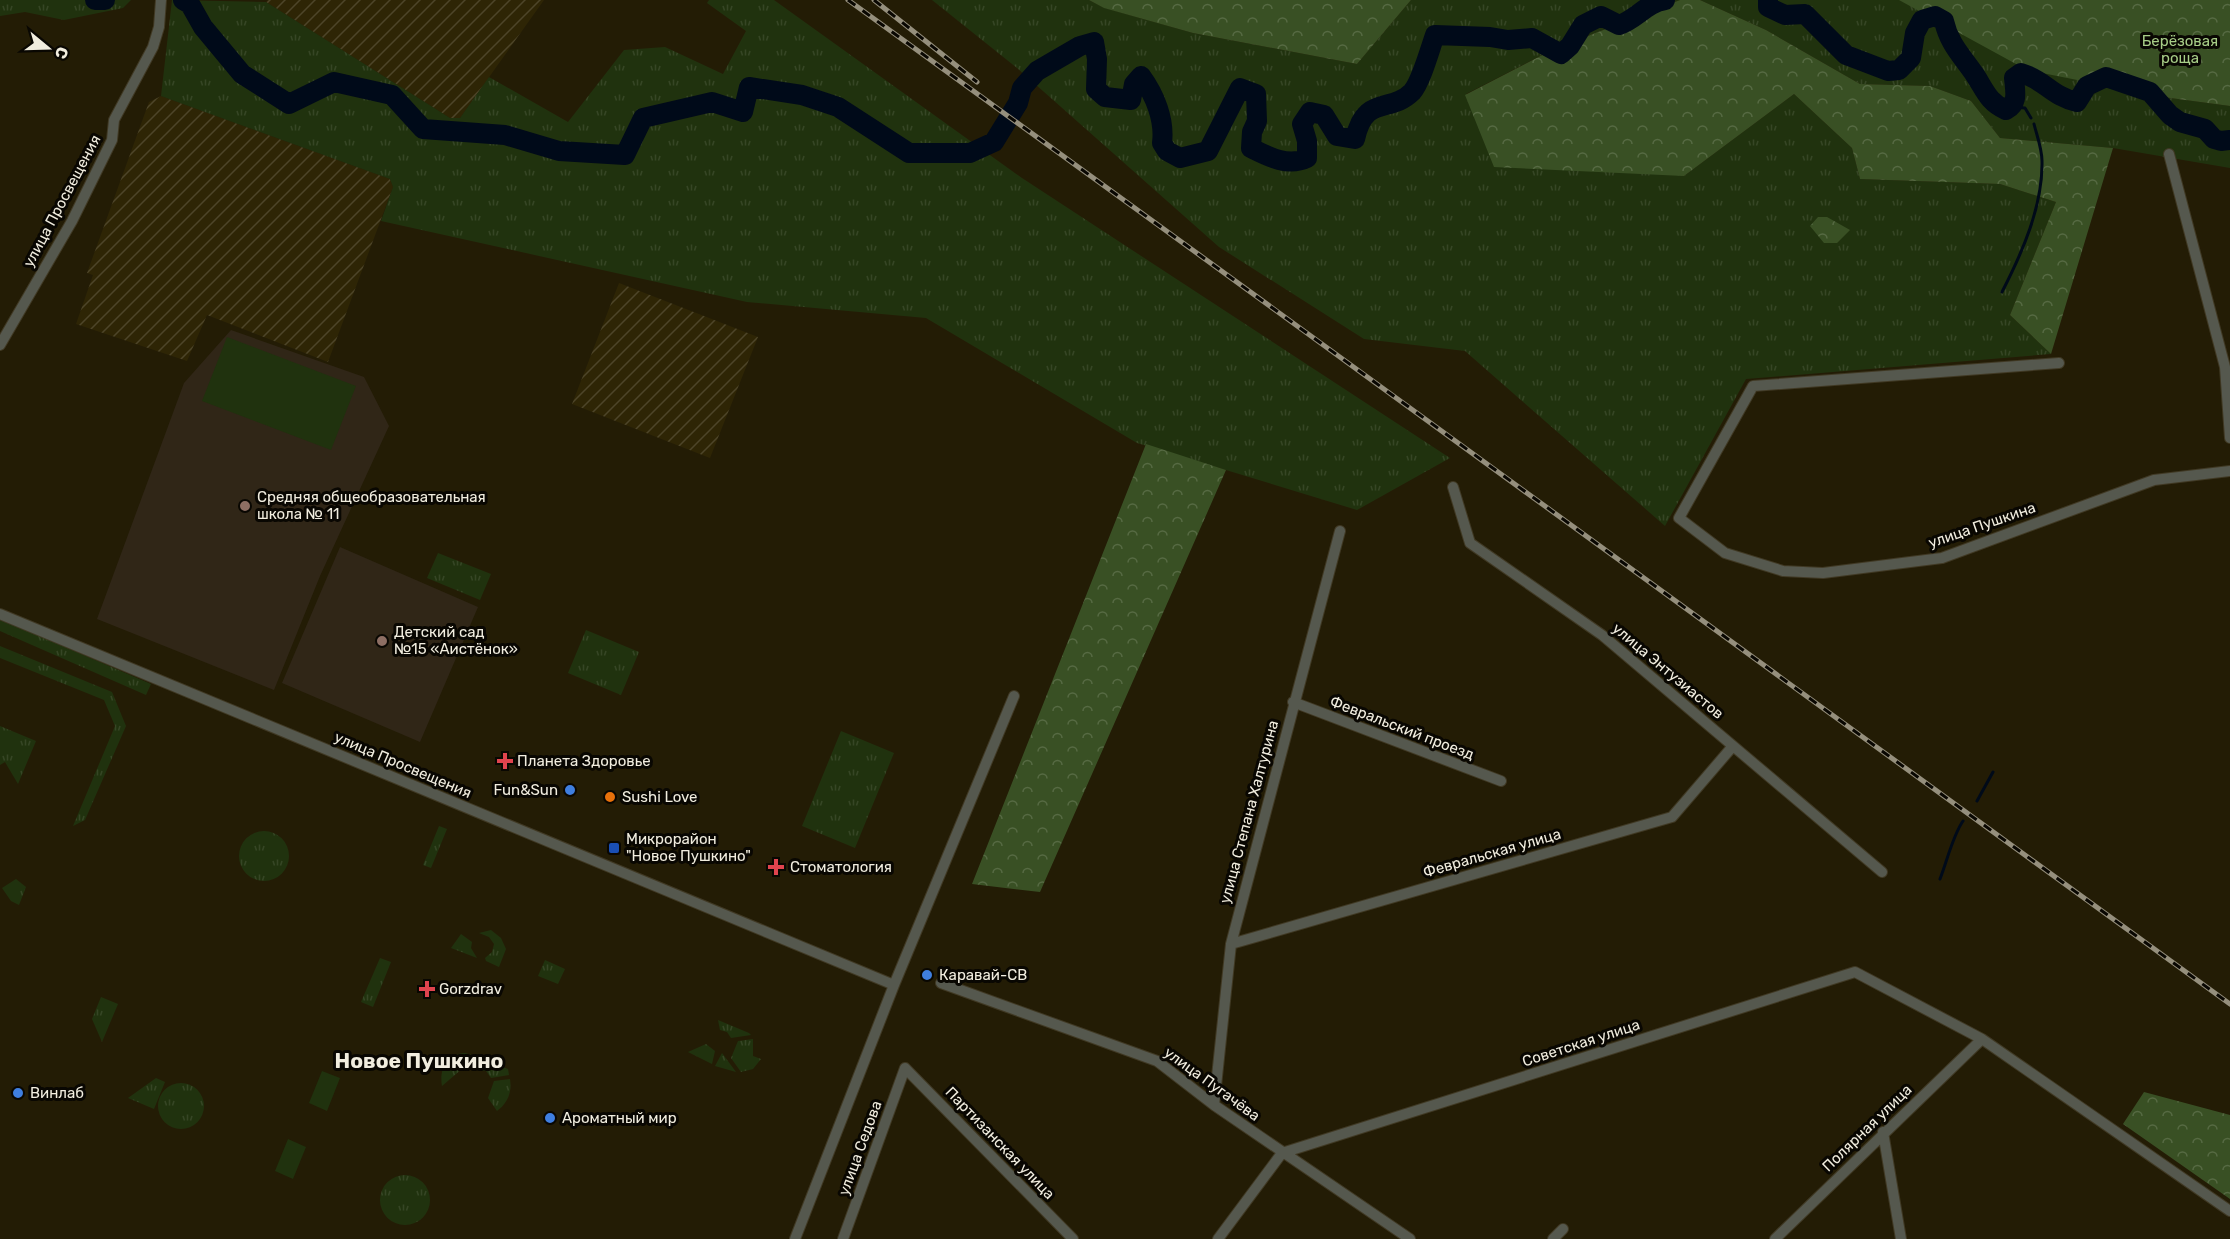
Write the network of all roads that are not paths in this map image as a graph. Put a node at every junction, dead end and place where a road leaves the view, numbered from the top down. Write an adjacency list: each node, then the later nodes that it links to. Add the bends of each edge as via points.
1 (161, 4): 3 (street, улица Просвещения, via 153,47 114,120 112,140 72,221)
2 (2169, 154): 5 (street, via 2225,366)
3 (0, 345)
4 (2059, 363): 6 (street, улица Пушкина, via 1753,386 1679,518 1725,553 1783,571 1823,573 1942,558 2154,480)
5 (2230, 438)
6 (2230, 471)
7 (1453, 487): 12 (street, улица Энтузиастов, via 1470,543 1602,635)
8 (1340, 531): 11 (street, улица Степана Халтурина)
9 (0, 614): 17 (street, улица Просвещения)
10 (1014, 696): 17 (street)
11 (1293, 702): 13 (street, Февральский проезд); 15 (street, улица Степана Халтурина)
12 (1733, 746): 14 (street, улица Энтузиастов); 15 (street, Февральская улица, via 1672,817)
13 (1501, 781)
14 (1882, 872)
15 (1231, 944): 20 (street, улица Степана Халтурина)
16 (941, 983): 20 (street, улица Пугачёва, via 1157,1061)
17 (894, 985): 25 (street)
18 (1982, 1039): 21 (street, Полярная улица); 22 (street, Советская улица, via 1855,972); 23 (street, Советская улица)
19 (905, 1068): 26 (street, улица Седова); 27 (street, Партизанская улица)
20 (1214, 1105): 22 (street, улица Пугачёва)
21 (1883, 1132): 31 (street, Полярная улица); 32 (street)
22 (1282, 1153): 28 (street); 29 (street, улица Пугачёва)
23 (2230, 1211)
24 (1563, 1229): 30 (street)
25 (795, 1239)
26 (843, 1239)
27 (1073, 1239)
28 (1218, 1239)
29 (1410, 1239)
30 (1553, 1239)
31 (1775, 1239)
32 (1901, 1239)

